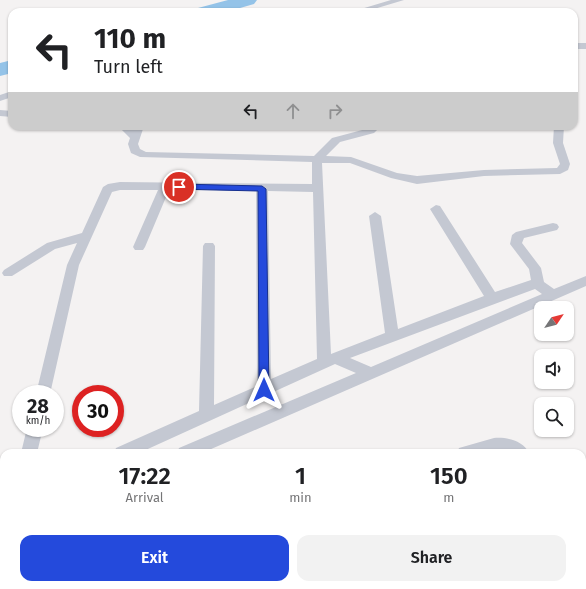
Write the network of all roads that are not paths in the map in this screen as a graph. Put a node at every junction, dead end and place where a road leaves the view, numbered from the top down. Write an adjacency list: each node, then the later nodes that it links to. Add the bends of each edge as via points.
1 (400, 0): 2 (street)
2 (370, 8)
3 (371, 130): 6 (street, via 336,140)
4 (559, 130): 6 (street, via 558,143 565,164 560,171 484,173 417,180 395,176 350,160)
5 (137, 131): 6 (street, via 133,144 135,151 144,155)
6 (317, 159): 8 (street)
7 (165, 186): 9 (street); 13 (street, via 112,187 107,190); 15 (street)
8 (318, 188): 9 (street); 22 (street)
9 (262, 189): 25 (street)
10 (436, 209): 20 (street)
11 (376, 216): 21 (street)
12 (553, 227): 18 (street, via 516,238 516,244 536,272 539,281)
13 (85, 236): 16 (street, via 51,246); 24 (street, via 73,265)
14 (210, 246): 26 (street)
15 (139, 247)
16 (8, 273)
17 (586, 281): 19 (street)
18 (537, 284): 19 (street); 20 (street)
19 (553, 295): 23 (street)
20 (492, 298): 21 (street)
21 (392, 336): 22 (street)
22 (330, 360): 23 (street); 25 (street)
23 (370, 373): 30 (street)
24 (45, 385)
25 (264, 390): 26 (street)
26 (206, 416): 29 (street)
27 (33, 437): 28 (street)
28 (30, 449)
29 (131, 449)
30 (194, 449)
31 (478, 449): 32 (street, via 495,444)
32 (517, 449)

